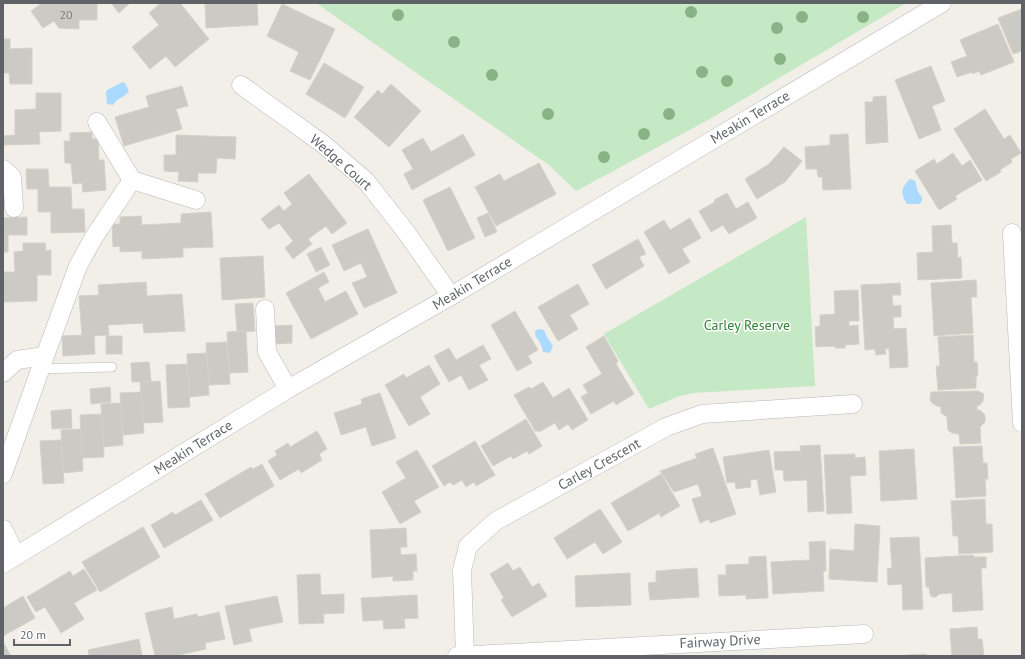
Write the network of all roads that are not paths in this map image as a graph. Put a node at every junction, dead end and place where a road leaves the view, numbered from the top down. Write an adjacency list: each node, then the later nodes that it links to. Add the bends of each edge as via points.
1 (942, 3): 9 (street, Meakin Terrace)
2 (241, 85): 9 (street, Wedge Court, via 323,144 366,181)
3 (97, 122): 5 (street)
4 (3, 169): 7 (street, via 12,177)
5 (132, 180): 6 (street); 11 (street, via 78,266)
6 (196, 200)
7 (14, 208)
8 (1012, 233): 16 (street)
9 (451, 296): 14 (street, Meakin Terrace)
10 (265, 309): 14 (street, via 267,352)
11 (42, 362): 12 (lane); 13 (street, via 17,360); 17 (street)
12 (112, 367)
13 (3, 373)
14 (288, 389): 20 (street, Meakin Terrace)
15 (853, 404): 24 (street, Carley Crescent, via 702,414 666,427 496,521 468,546 462,570)
16 (1022, 423)
17 (9, 443): 18 (street)
18 (3, 474)
19 (3, 529): 20 (street)
20 (10, 560)
21 (864, 634): 22 (street, Fairway Drive)
22 (625, 651): 24 (street, Fairway Drive)
23 (456, 656): 24 (street, Fairway Drive)
24 (465, 656)

